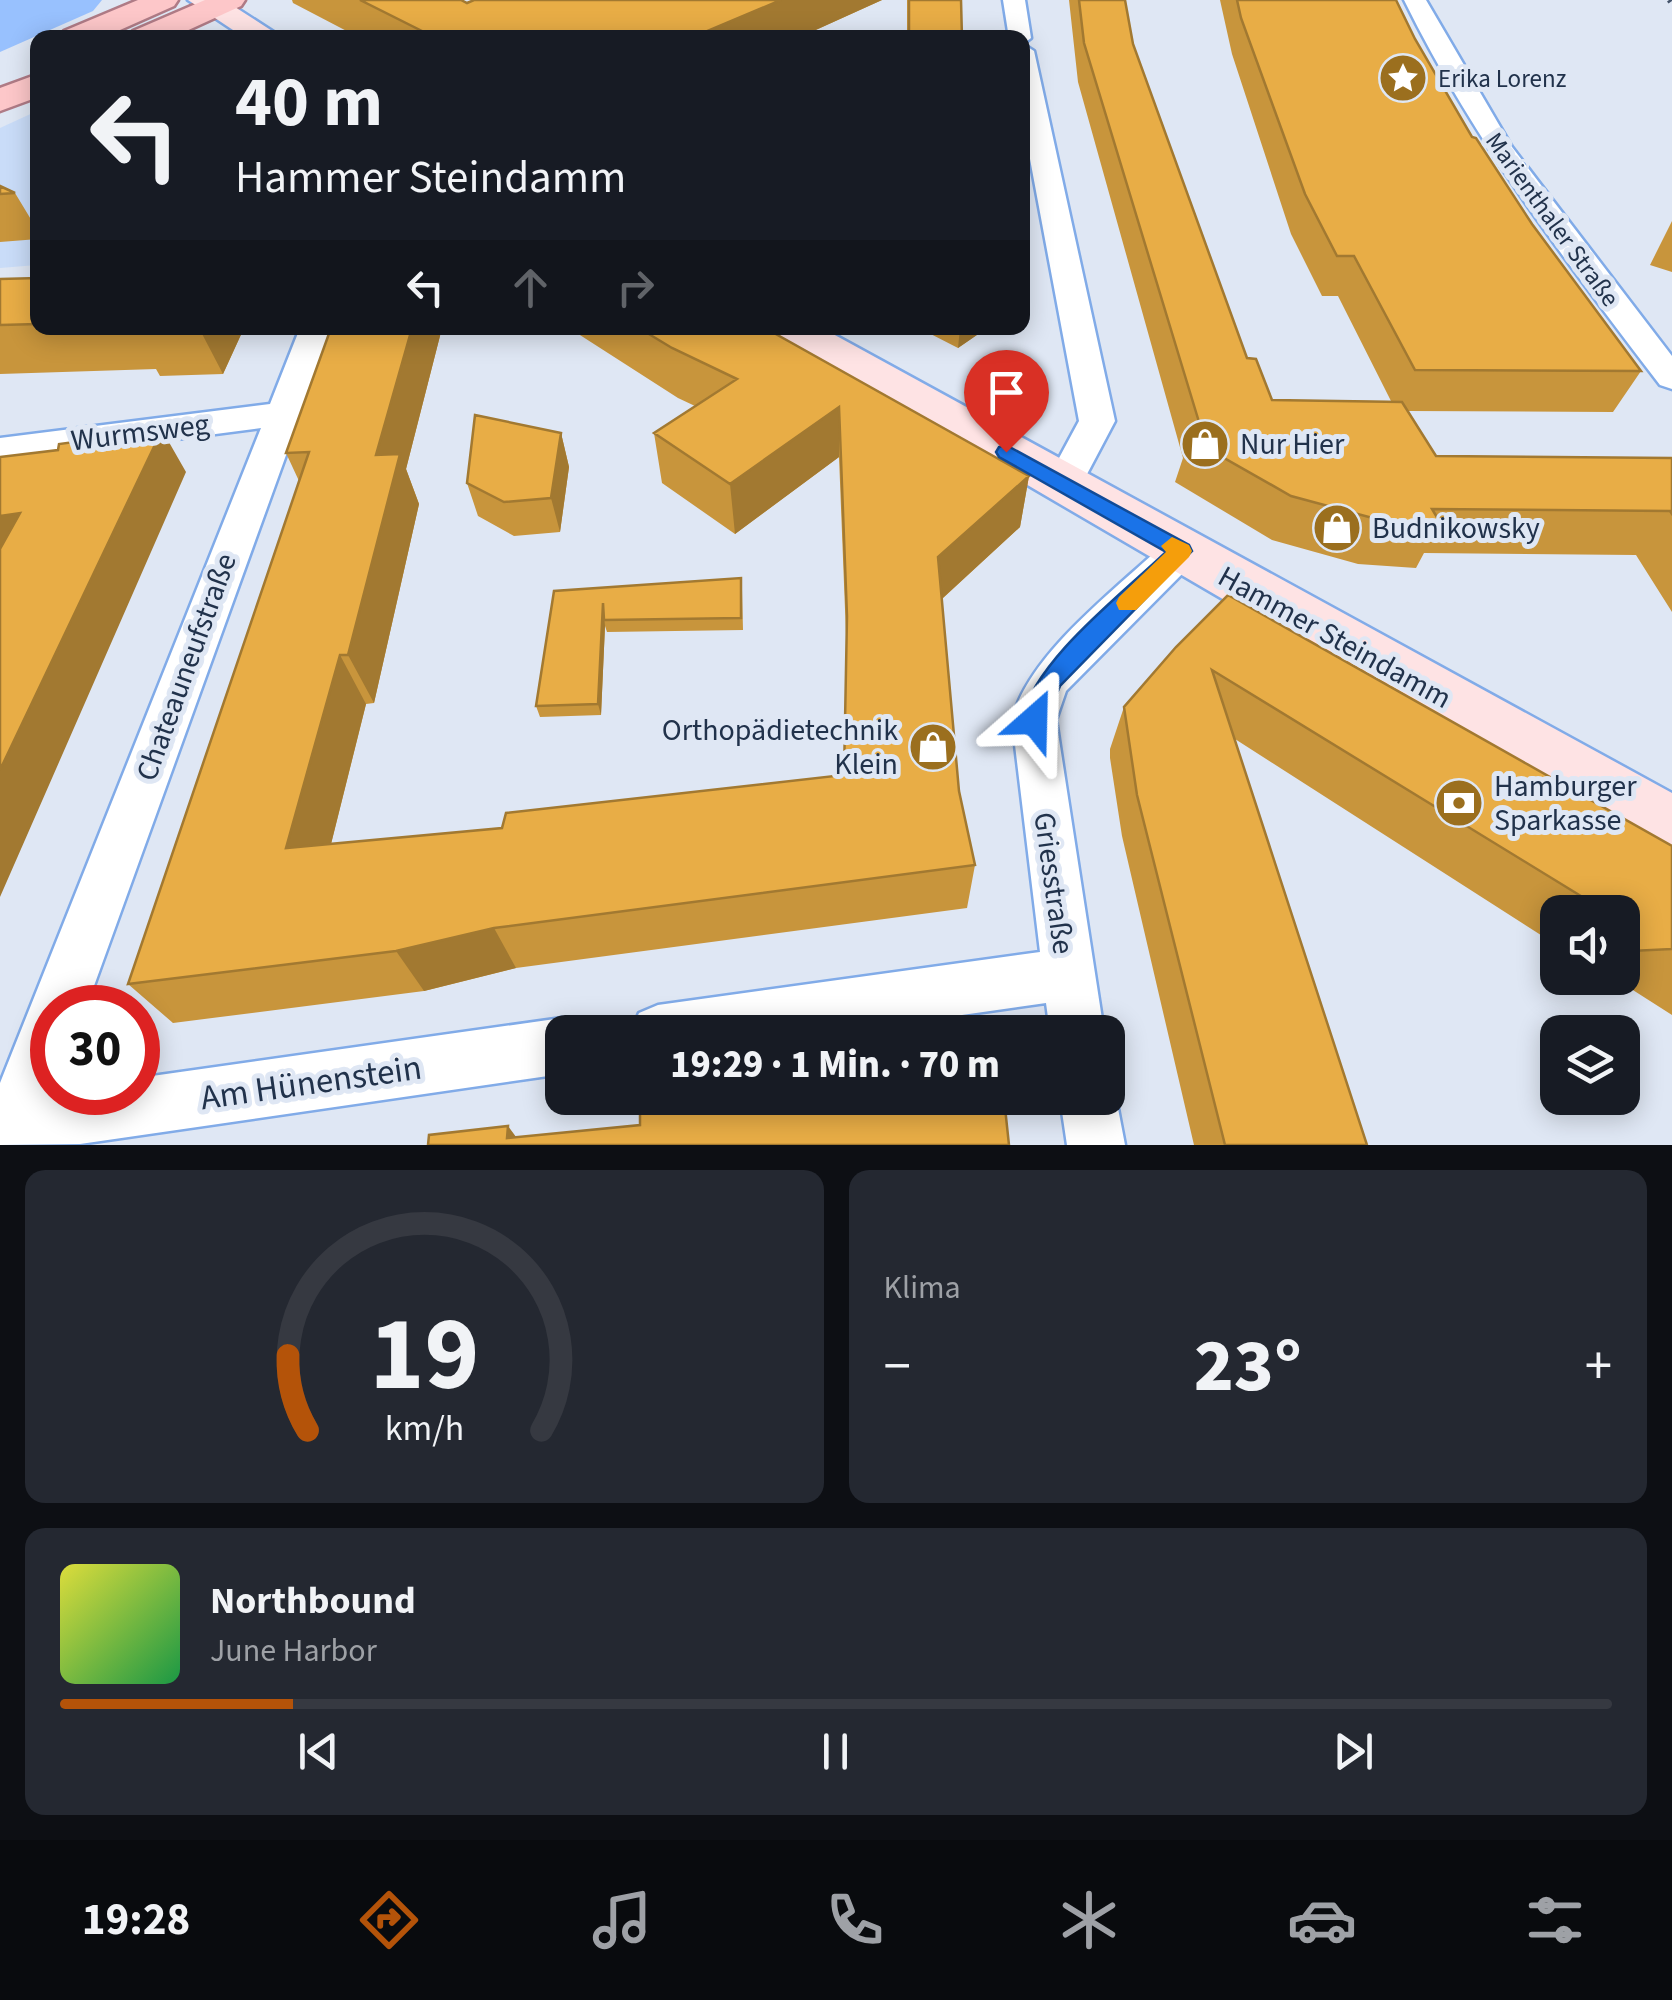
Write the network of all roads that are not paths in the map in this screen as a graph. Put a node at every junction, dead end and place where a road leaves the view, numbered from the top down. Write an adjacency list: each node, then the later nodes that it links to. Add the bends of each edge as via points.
1 (163, 0): 5 (main road)
2 (1415, 0): 16 (street, Marienthaler Straße, via 1542,214)
3 (216, 2): 6 (main road); 7 (main road)
4 (1006, 2): 8 (street)
5 (94, 30)
6 (160, 30)
7 (256, 30)
8 (1017, 30)
9 (30, 57): 10 (main road)
10 (0, 70)
11 (30, 88): 13 (main road)
12 (1030, 90): 19 (street, via 1097,420)
13 (0, 101)
14 (313, 335): 17 (street, Chateauneufstraße)
15 (802, 335): 19 (main road, Hammer Steindamm)
16 (1672, 378)
17 (281, 414): 18 (street, Wurmsweg); 23 (street, Chateauneufstraße)
18 (0, 450)
19 (1064, 484): 20 (main road, Hammer Steindamm)
20 (1181, 551): 21 (main road, Hammer Steindamm); 22 (street, Griesstraße, via 1051,679 1038,700 1035,738)
21 (1672, 827)
22 (1066, 974): 24 (street); 25 (street, Griesstraße)
23 (68, 985)
24 (778, 1015)
25 (1074, 1015)
26 (545, 1048): 29 (street, Am Hünenstein)
27 (30, 1076): 29 (street)
28 (1091, 1115): 30 (street)
29 (9, 1124)
30 (1096, 1145)

